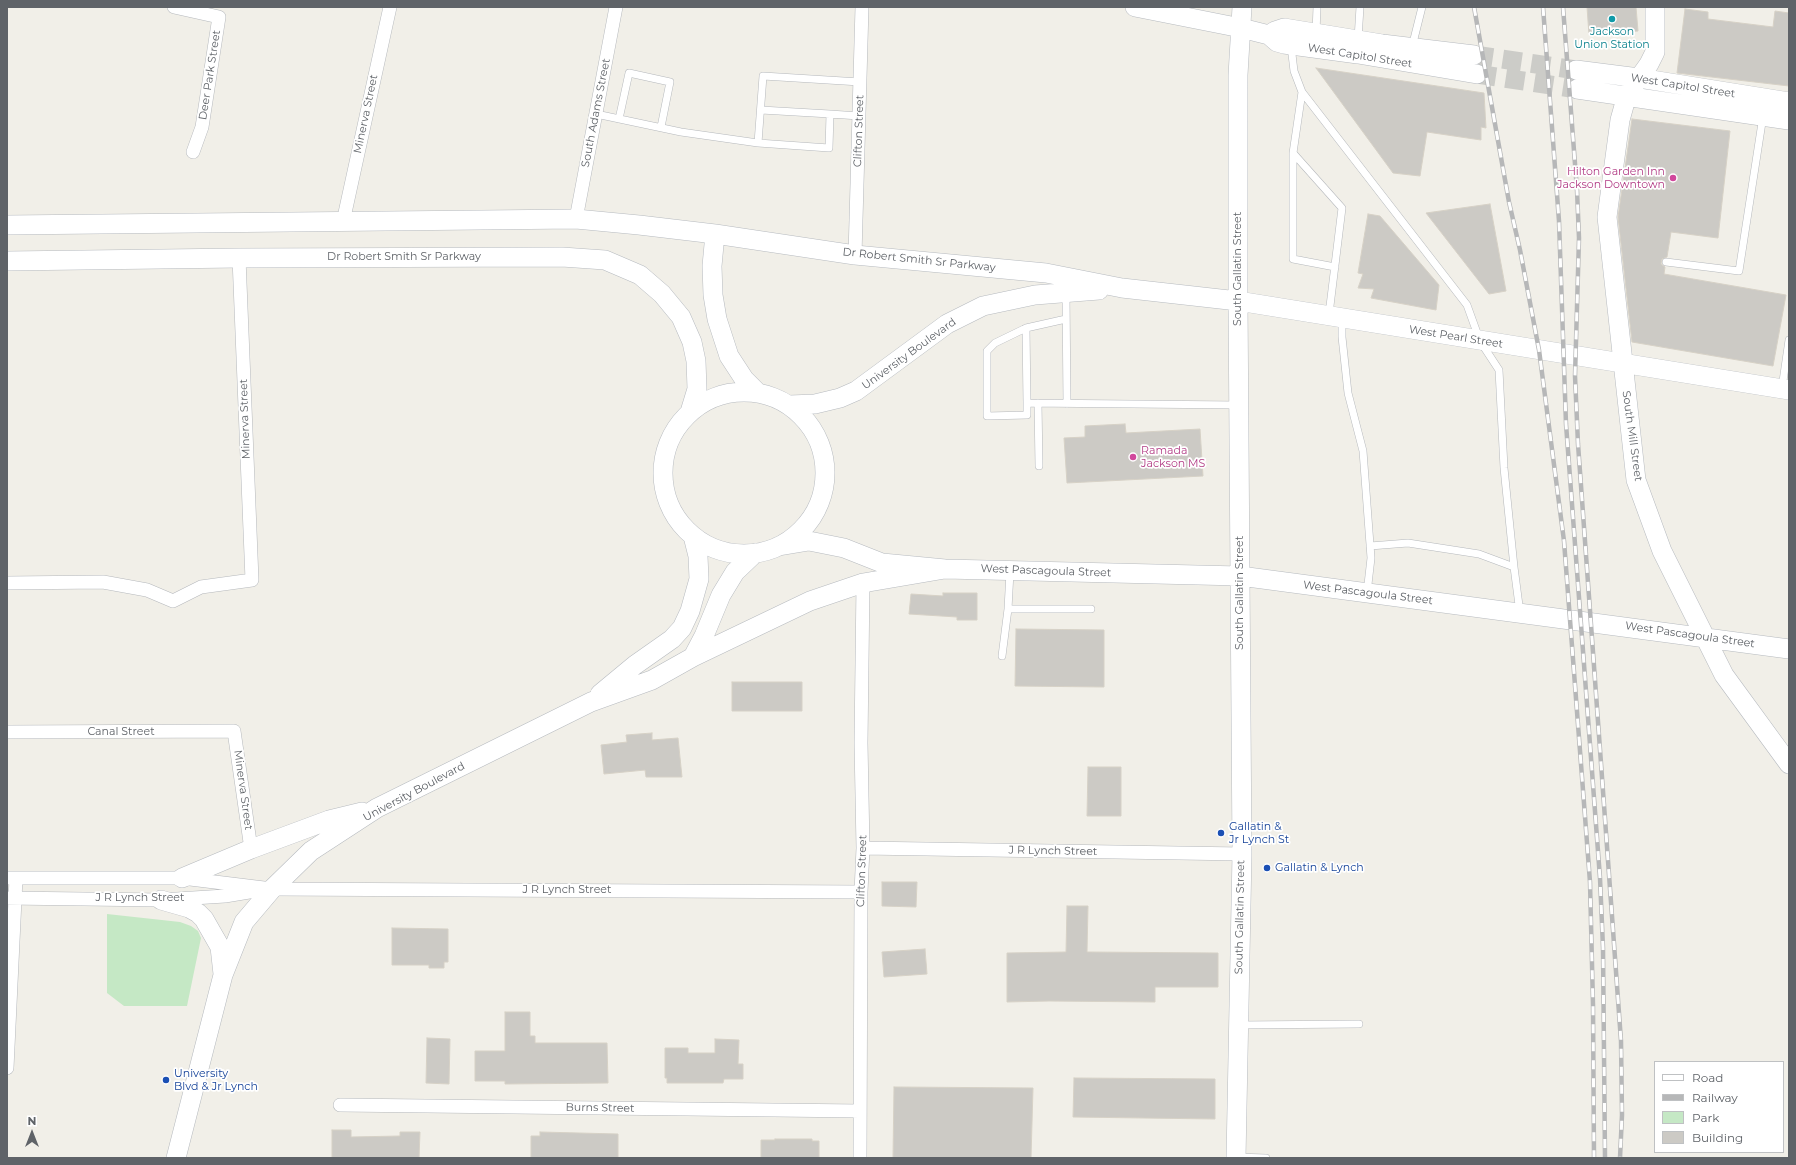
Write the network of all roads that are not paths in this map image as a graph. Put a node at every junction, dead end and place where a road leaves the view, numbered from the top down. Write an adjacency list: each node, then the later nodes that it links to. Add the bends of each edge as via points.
1 (174, 7): 33 (street, Deer Park Street, via 219,17 202,128)
2 (390, 7): 36 (street, Minerva Street)
3 (616, 7): 25 (street, South Adams Street)
4 (862, 7): 20 (street, Clifton Street)
5 (1134, 7): 11 (main road, West Capitol Street)
6 (1242, 7): 11 (main road, South Gallatin Street)
7 (1317, 7): 12 (lane)
8 (1360, 7): 14 (lane)
9 (1422, 7): 16 (lane)
10 (1656, 7): 19 (main road, via 1655,52)
11 (1241, 28): 13 (main road, West Capitol Street); 46 (main road, South Gallatin Street, via 1238,83)
12 (1316, 33): 13 (main road, West Capitol Street, via 1284,28); 14 (main road, West Capitol Street)
13 (1269, 35): 15 (main road, West Capitol Street, via 1277,42)
14 (1358, 40): 16 (main road, West Capitol Street)
15 (1291, 46): 16 (main road, West Capitol Street, via 1358,54); 21 (lane, via 1294,72)
16 (1410, 55): 17 (main road, West Capitol Street); 18 (main road, West Capitol Street)
17 (1474, 55)
18 (1477, 74)
19 (1639, 78): 22 (main road); 22 (main road, West Capitol Street, via 1577,80); 23 (main road, West Capitol Street)
20 (860, 82): 24 (lane, via 762,76); 27 (street, Clifton Street)
21 (1302, 92): 34 (lane); 51 (lane, via 1466,305)
22 (1627, 95): 28 (main road, West Capitol Street); 52 (main road, South Mill Street, via 1607,217 1616,259)
23 (1789, 102)
24 (761, 110): 26 (lane); 32 (lane)
25 (596, 114): 29 (lane); 35 (street, South Adams Street)
26 (830, 114): 27 (lane); 32 (lane, via 829,148)
27 (859, 116): 39 (street, Clifton Street)
28 (1763, 116): 30 (main road, West Capitol Street); 42 (lane, via 1739,271)
29 (619, 119): 31 (lane); 31 (lane, via 629,73 670,82)
30 (1789, 120)
31 (661, 127): 32 (lane)
32 (758, 143)
33 (193, 152)
34 (1293, 153): 43 (lane, via 1342,208); 43 (lane, via 1293,259)
35 (576, 219): 36 (main road, Dr Robert Smith Sr Parkway); 38 (main road, Dr Robert Smith Sr Parkway)
36 (343, 222): 37 (main road, Dr Robert Smith Sr Parkway)
37 (7, 225)
38 (715, 234): 39 (main road, Dr Robert Smith Sr Parkway); 54 (main road, via 712,266 717,319 729,356 744,379)
39 (855, 255): 44 (main road, Dr Robert Smith Sr Parkway, via 1046,273)
40 (239, 258): 41 (main road, Dr Robert Smith Sr Parkway); 60 (main road, Dr Robert Smith Sr Parkway, via 562,257 605,260 640,275 662,294 681,317 692,342 696,361 697,389); 70 (street, Minerva Street, via 252,580 201,588 173,601 146,590 103,582)
41 (7, 261)
42 (1666, 262)
43 (1335, 267): 47 (lane)
44 (1122, 288): 45 (main road, University Boulevard); 46 (main road, West Pearl Street)
45 (1066, 292): 48 (lane); 59 (main road, University Boulevard, via 1035,295 983,306 946,324 856,392 815,404)
46 (1238, 301): 47 (main road, West Pearl Street); 58 (main road, South Gallatin Street)
47 (1336, 317): 51 (main road, West Pearl Street); 64 (lane, via 1342,337 1348,393 1363,451)
48 (1066, 319): 49 (lane); 57 (lane)
49 (1026, 328): 55 (lane); 55 (lane, via 995,343 987,351 987,416 1027,415)
50 (1789, 340): 53 (lane)
51 (1480, 341): 52 (main road, West Pearl Street); 66 (lane, via 1499,370 1504,468)
52 (1622, 363): 53 (main road, West Pearl Street); 76 (main road, South Mill Street, via 1636,480 1662,551)
53 (1786, 389)
54 (758, 393): 59 (main road); 60 (main road, via 737,392 714,397)
55 (1027, 403): 56 (lane)
56 (1038, 403): 57 (lane); 61 (lane)
57 (1067, 404): 58 (lane)
58 (1238, 405): 69 (main road, South Gallatin Street)
59 (790, 406): 63 (main road, via 813,430 822,448 825,484 815,513 794,537)
60 (690, 412): 62 (main road, via 668,443 663,468 665,492 673,512)
61 (1039, 466)
62 (693, 536): 65 (main road, via 709,546 736,554); 80 (main road, University Boulevard, via 698,556 698,579 690,611 682,628 672,639 635,665)
63 (779, 546): 65 (main road); 67 (main road, West Pascagoula Street, via 809,541 844,548 882,562)
64 (1370, 546): 66 (lane, via 1408,543 1480,554); 72 (lane)
65 (754, 553): 79 (main road, via 735,572 721,595)
66 (1514, 567): 75 (lane)
67 (945, 569): 68 (main road, West Pascagoula Street); 71 (main road, West Pascagoula Street)
68 (1010, 570): 69 (main road, West Pascagoula Street); 73 (lane)
69 (1240, 576): 72 (main road, West Pascagoula Street); 87 (main road, South Gallatin Street)
70 (7, 583)
71 (863, 583): 79 (main road, West Pascagoula Street, via 810,601); 85 (street, Clifton Street, via 861,743)
72 (1367, 593): 75 (main road, West Pascagoula Street)
73 (1008, 609): 74 (lane); 78 (lane)
74 (1091, 609)
75 (1520, 613): 76 (main road, West Pascagoula Street)
76 (1705, 637): 77 (main road, West Pascagoula Street); 83 (main road, South Mill Street, via 1724,675)
77 (1789, 649)
78 (1002, 656)
79 (693, 657): 80 (main road, University Boulevard, via 652,680)
80 (591, 702): 84 (main road, University Boulevard)
81 (234, 731): 82 (street, Canal Street); 86 (street, Minerva Street)
82 (7, 732)
83 (1789, 764)
84 (377, 808): 86 (main road, via 329,820); 90 (main road, University Boulevard, via 311,851)
85 (864, 848): 87 (street, J R Lynch Street); 91 (street, Clifton Street)
86 (251, 849): 89 (main road)
87 (1242, 854): 96 (main road, South Gallatin Street)
88 (11, 878): 89 (street, J R Lynch Street); 92 (street)
89 (182, 878): 90 (street, J R Lynch Street)
90 (272, 889): 91 (street, J R Lynch Street); 93 (street, J R Lynch Street, via 225,896); 94 (main road, University Boulevard, via 244,922)
91 (861, 892): 99 (street, Clifton Street)
92 (11, 898): 93 (street, J R Lynch Street); 97 (street)
93 (161, 900): 94 (main road, via 189,908 204,919 220,947)
94 (223, 975): 101 (main road, University Boulevard)
95 (1360, 1024): 96 (lane)
96 (1238, 1025): 100 (main road, South Gallatin Street)
97 (8, 1068)
98 (340, 1105): 99 (street, Burns Street)
99 (860, 1111): 102 (street, Clifton Street)
100 (1236, 1157): 103 (lane)
101 (176, 1158)
102 (860, 1158)
103 (1266, 1158)

